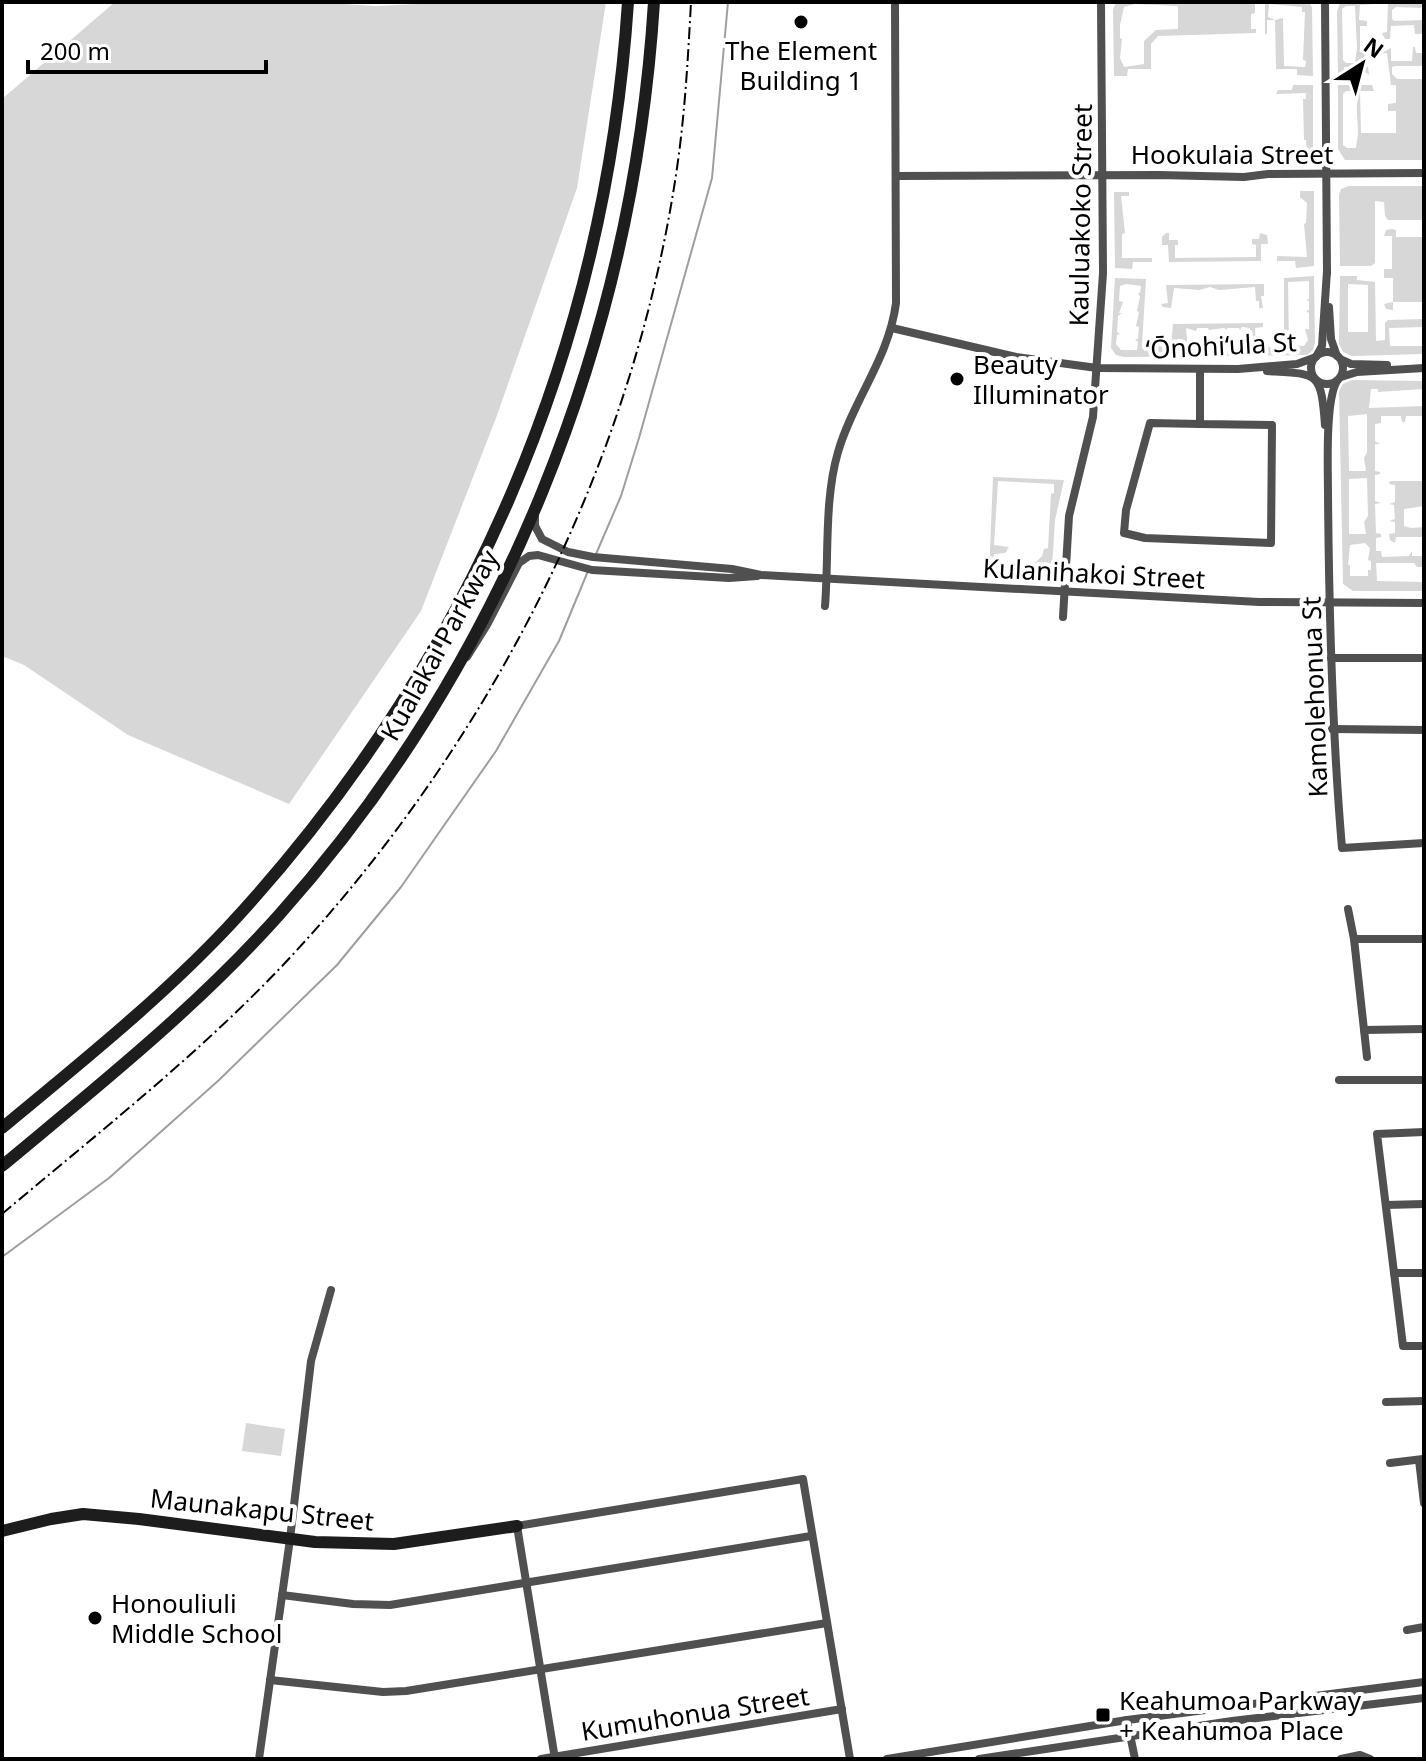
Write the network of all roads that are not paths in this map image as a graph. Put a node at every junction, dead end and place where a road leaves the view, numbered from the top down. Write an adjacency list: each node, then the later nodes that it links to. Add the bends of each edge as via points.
1 (628, 2): 43 (main road, Kualakai Parkway, via 613,142 569,337 513,494 440,641 343,790 261,891 148,1004)
2 (654, 2): 21 (main road, Kualakai Parkway, via 637,161 617,259 593,352)
3 (895, 2): 9 (street)
4 (1101, 2): 8 (street, Kauluakoko Street)
5 (1325, 2): 7 (street)
6 (1424, 173): 7 (street, Hookulaia Street)
7 (1326, 174): 8 (street, Hookulaia Street); 10 (street)
8 (1102, 175): 9 (street, Hookulaia Street); 14 (street, Kauluakoko Street)
9 (896, 176): 11 (street, via 897,292)
10 (1327, 271): 12 (street, via 1323,342); 13 (street, via 1331,339)
11 (892, 328): 14 (street, ‘Ōnohi‘ula St, via 1016,357); 23 (street, via 837,454)
12 (1316, 357): 13 (street, via 1324,352); 16 (street, ‘Ōnohi‘ula St, via 1297,364); 17 (street, via 1311,370)
13 (1339, 358): 18 (street); 18 (street, via 1353,364 1424,368 1357,372)
14 (1097, 368): 15 (street, ‘Ōnohi‘ula St); 24 (street, Kauluakoko Street, via 1092,425 1069,516)
15 (1200, 369): 16 (street, ‘Ōnohi‘ula St); 19 (street)
16 (1238, 369): 17 (street, via 1303,373)
17 (1315, 379): 18 (street, via 1324,384); 20 (street, Kamolehonua St, via 1323,394)
18 (1339, 379): 20 (street, Kamolehonua St, via 1331,393)
19 (1200, 424): 19 (street, via 1150,423 1124,533 1271,543 1272,425)
20 (1328, 460): 26 (street, Kamolehonua St)
21 (538, 503): 22 (street, Kulanihakoi Street, via 536,530 554,546 586,556); 31 (main road, Kualakai Parkway)
22 (761, 575): 23 (street, Kulanihakoi Street); 31 (street, Kulanihakoi Street, via 729,578 585,569 535,555 519,563 481,636)
23 (827, 579): 24 (street, Kulanihakoi Street); 27 (street)
24 (1064, 592): 26 (street, Kulanihakoi Street); 28 (street, Kauluakoko Street)
25 (1424, 603): 26 (street, Kulanihakoi Street)
26 (1329, 604): 29 (street, Kamolehonua St)
27 (825, 606)
28 (1063, 617)
29 (1331, 658): 30 (street); 32 (street, Kamolehonua St)
30 (1424, 658)
31 (446, 686): 45 (main road, Kualakai Parkway, via 372,800 278,916 184,1010)
32 (1332, 729): 33 (street); 34 (street, Kamolehonua St, via 1342,848)
33 (1424, 730)
34 (1424, 843)
35 (1348, 909): 36 (street)
36 (1354, 939): 37 (street); 39 (street)
37 (1424, 939)
38 (1424, 1029): 39 (street)
39 (1364, 1030): 40 (street)
40 (1367, 1057)
41 (1339, 1080): 42 (street)
42 (1424, 1080)
43 (2, 1128)
44 (1424, 1132): 47 (street, via 1377,1134)
45 (2, 1166)
46 (1424, 1204): 47 (street)
47 (1386, 1205): 48 (street)
48 (1394, 1273): 49 (street); 51 (street, via 1403,1346)
49 (1424, 1273)
50 (331, 1290): 60 (street, via 311,1361)
51 (1424, 1346)
52 (1424, 1401): 53 (street)
53 (1386, 1402)
54 (1421, 1460): 55 (street); 56 (street)
55 (1390, 1463)
56 (1424, 1503)
57 (517, 1526): 59 (street, via 803,1479); 60 (main road, Maunakapu Street, via 394,1544); 61 (street)
58 (2, 1531): 60 (main road, Maunakapu Street, via 83,1514)
59 (811, 1536): 61 (street); 63 (street)
60 (290, 1539): 62 (street)
61 (526, 1582): 62 (street, via 390,1605); 66 (street)
62 (282, 1595): 67 (street)
63 (827, 1623): 66 (street); 70 (street)
64 (1424, 1627): 65 (street)
65 (1407, 1630)
66 (540, 1671): 67 (street, via 383,1692); 73 (street)
67 (270, 1680): 74 (street)
68 (1424, 1682): 71 (street)
69 (1424, 1698): 72 (street)
70 (842, 1709): 73 (street, Kumuhonua Street); 76 (street)
71 (1127, 1720): 72 (street); 77 (street)
72 (1130, 1736): 78 (street); 79 (street)
73 (555, 1758): 75 (street, Kumuhonua Street)
74 (259, 1759)
75 (541, 1759)
76 (850, 1759)
77 (887, 1759)
78 (979, 1759)
79 (1135, 1759)
80 (1346, 1759): 81 (street)
81 (1370, 1759)

